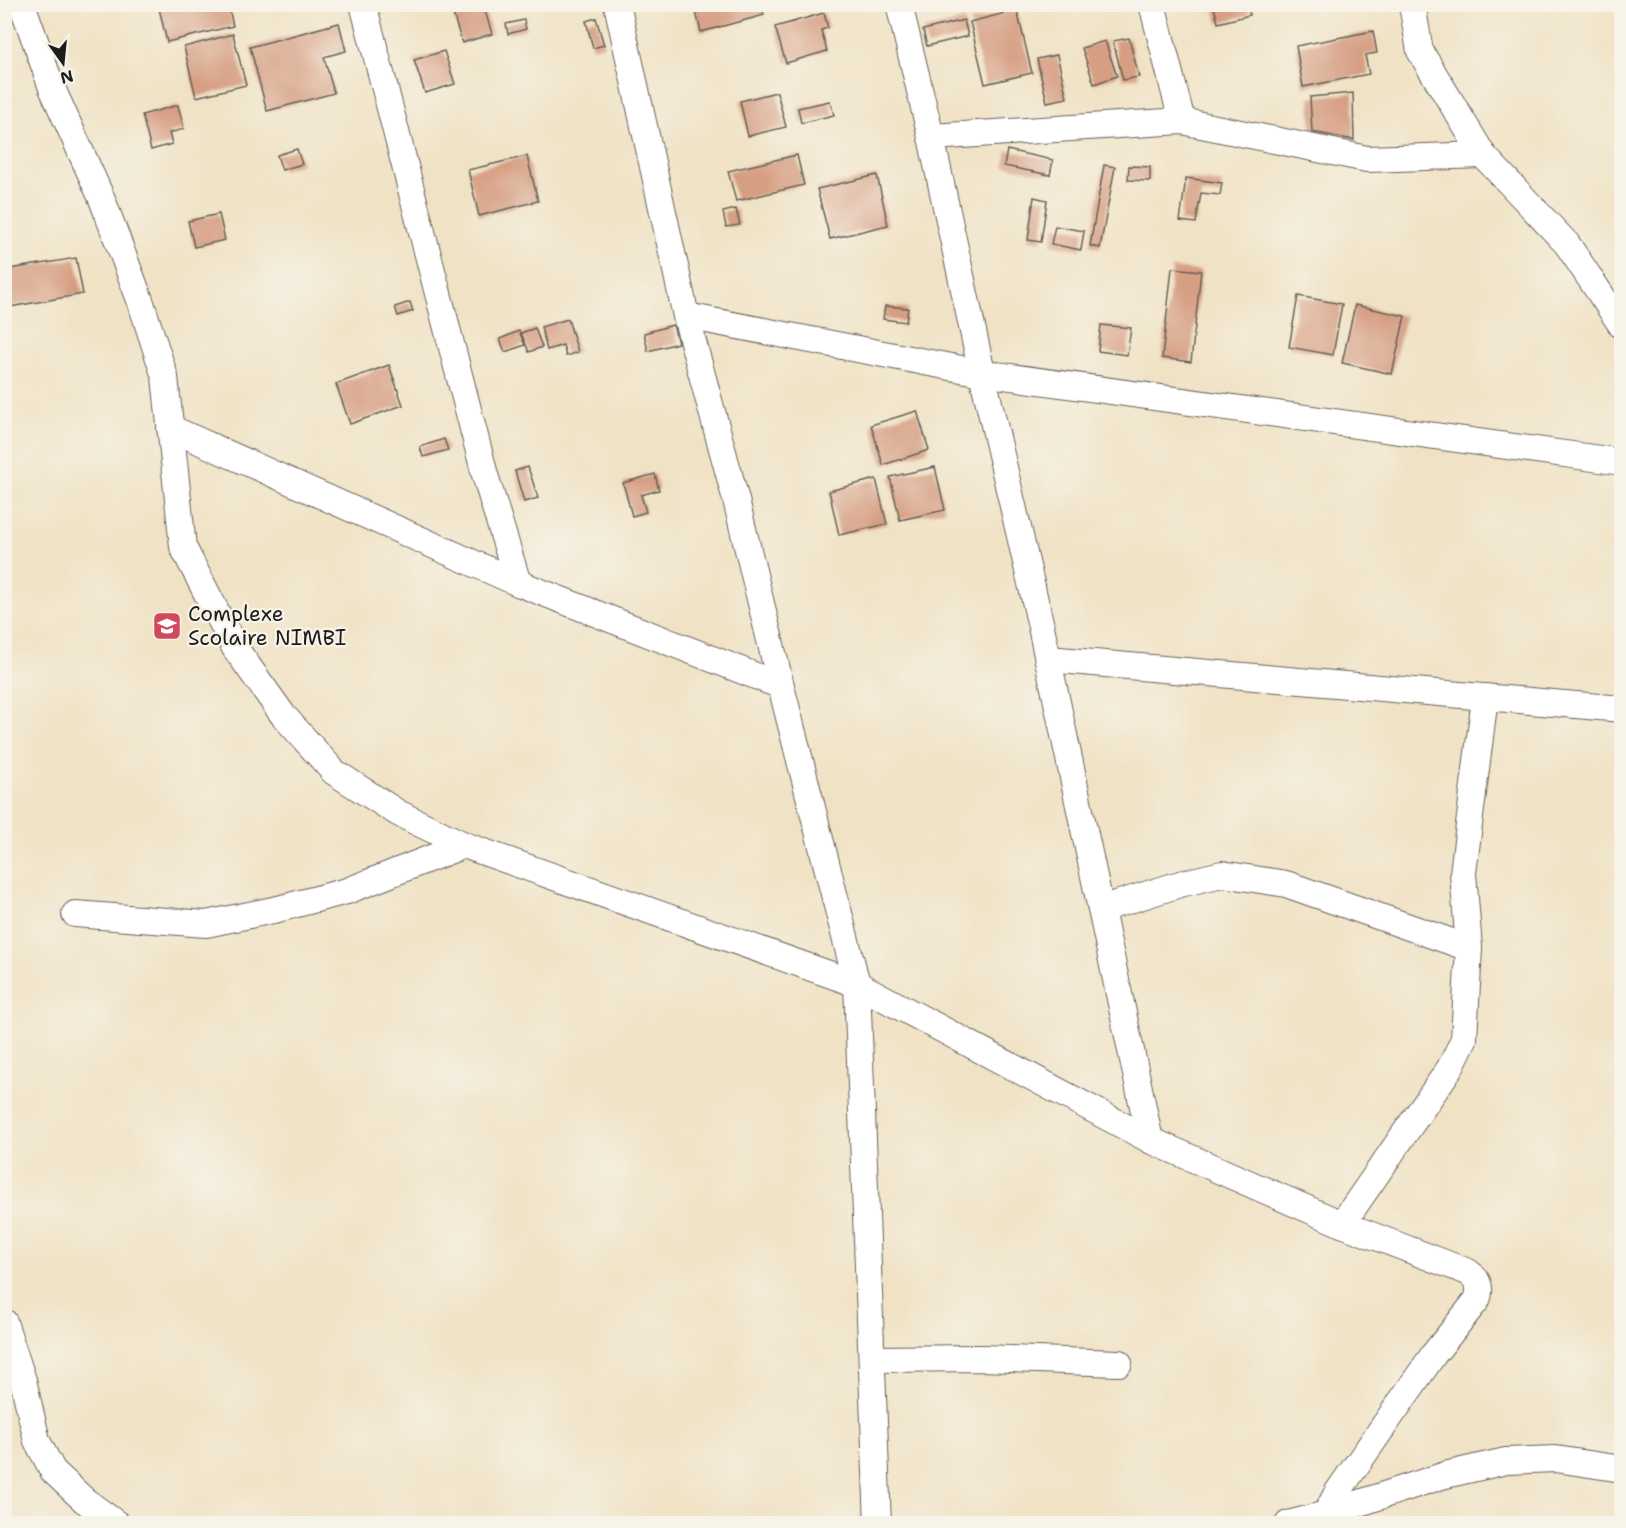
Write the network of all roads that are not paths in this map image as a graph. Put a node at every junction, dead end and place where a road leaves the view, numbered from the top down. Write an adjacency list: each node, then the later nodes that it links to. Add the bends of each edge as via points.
1 (22, 4): 13 (street, via 52,88 102,199 140,300 165,377)
2 (363, 4): 15 (street, via 485,475)
3 (617, 4): 10 (street)
4 (899, 4): 8 (street)
5 (1152, 4): 7 (street)
6 (1412, 4): 9 (street, via 1420,51)
7 (1182, 121): 8 (street); 9 (street, via 1367,159)
8 (932, 136): 12 (street)
9 (1483, 155): 11 (street, via 1567,244)
10 (686, 316): 12 (street); 17 (street)
11 (1622, 326)
12 (982, 373): 14 (street); 16 (street)
13 (170, 428): 15 (street); 20 (street, via 183,547 235,648 283,715 334,772 398,813)
14 (1622, 462)
15 (518, 583): 17 (street)
16 (1048, 659): 18 (street); 21 (street)
17 (781, 686): 24 (street)
18 (1485, 697): 19 (street); 23 (street, via 1463,873)
19 (1622, 709)
20 (464, 845): 22 (street, via 347,891 206,924); 24 (street)
21 (1101, 909): 23 (street, via 1222,874 1286,884); 25 (street)
22 (75, 914)
23 (1469, 948): 26 (street, via 1464,1039 1450,1068)
24 (857, 984): 25 (street); 28 (street)
25 (1150, 1140): 26 (street)
26 (1342, 1224): 31 (street, via 1468,1272 1480,1292 1337,1492)
27 (4, 1322): 32 (street, via 37,1440 53,1471)
28 (872, 1359): 29 (street); 33 (street)
29 (1119, 1363)
30 (1622, 1469): 31 (street, via 1556,1459 1506,1461 1445,1475)
31 (1326, 1514): 34 (street)
32 (117, 1524)
33 (878, 1524)
34 (1288, 1524)

